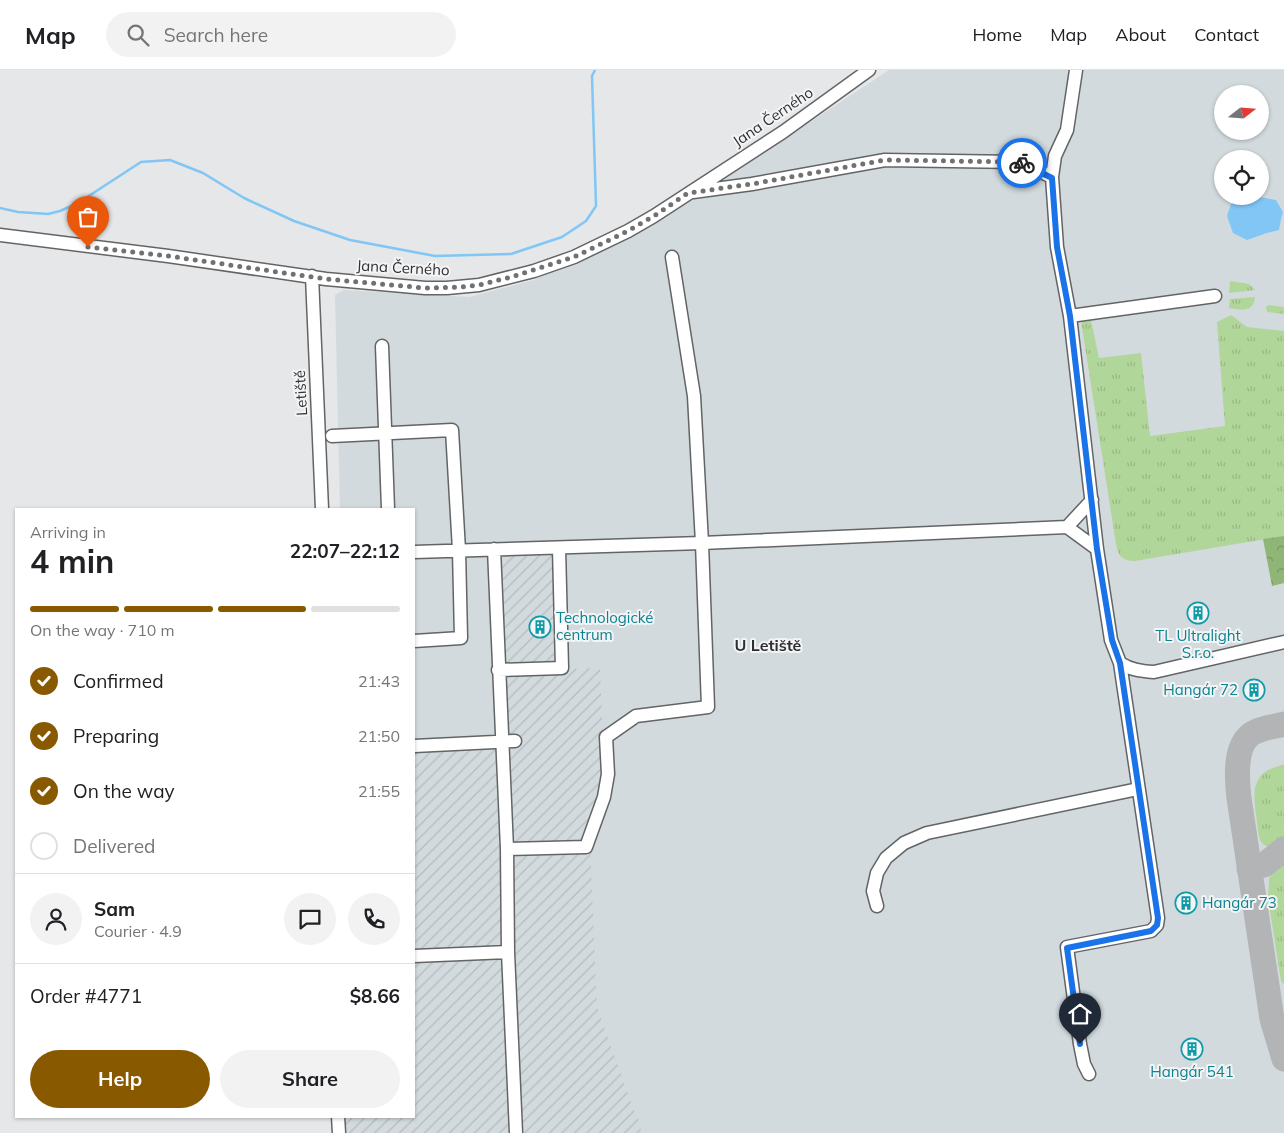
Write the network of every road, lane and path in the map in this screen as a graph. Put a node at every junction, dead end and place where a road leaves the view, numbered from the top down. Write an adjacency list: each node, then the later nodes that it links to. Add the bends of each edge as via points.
1 (869, 70): 4 (street, Jana Černého, via 783,132)
2 (1076, 70): 3 (street, via 1067,130 1055,156)
3 (1052, 178): 4 (street, via 1020,162 885,160); 9 (street, via 1057,247)
4 (688, 193): 7 (street, Jana Černého, via 628,231 574,257 479,285 425,288)
5 (0, 235): 7 (street, Jana Černého)
6 (672, 257): 17 (street, via 694,396)
7 (312, 276): 14 (street, Letiště)
8 (1215, 296): 9 (street)
9 (1070, 316): 13 (street)
10 (382, 346): 11 (street)
11 (385, 434): 12 (street); 15 (street); 20 (street, via 452,430)
12 (332, 436)
13 (1092, 500): 16 (street); 19 (street)
14 (322, 508)
15 (388, 508)
16 (1067, 527): 17 (street); 19 (street)
17 (702, 543): 18 (street); 31 (street, via 708,707 636,716 606,737 608,774 604,797 586,846)
18 (559, 548): 21 (street); 26 (street, via 562,668)
19 (1097, 549): 25 (street, via 1112,640)
20 (459, 550): 21 (street); 22 (street); 23 (street, via 461,638)
21 (494, 550): 26 (street)
22 (415, 552)
23 (415, 641)
24 (1284, 642): 25 (street, via 1154,672 1135,670)
25 (1120, 663): 30 (street)
26 (498, 670): 27 (street)
27 (501, 741): 28 (street); 29 (street); 31 (street)
28 (515, 741)
29 (415, 746)
30 (1138, 788): 32 (street, via 927,833 904,842 886,858 877,873 873,891); 35 (street, via 1157,925 1151,931 1067,948 1080,1044)
31 (506, 849): 33 (street)
32 (877, 906)
33 (508, 952): 34 (street); 38 (street)
34 (415, 956)
35 (1089, 1074)
36 (338, 1118): 37 (street)
37 (339, 1133)
38 (516, 1133)

